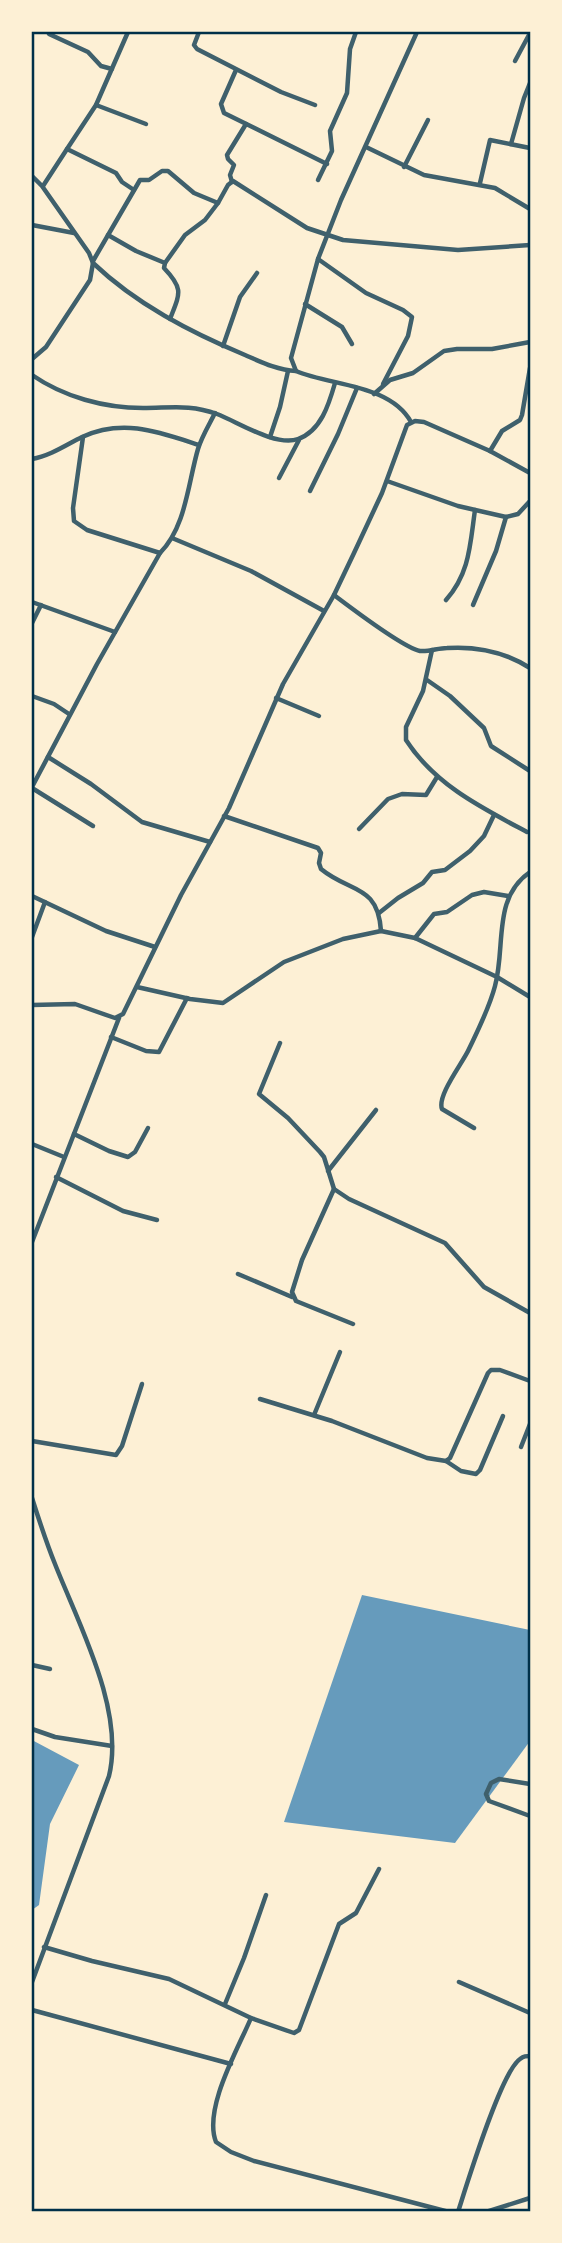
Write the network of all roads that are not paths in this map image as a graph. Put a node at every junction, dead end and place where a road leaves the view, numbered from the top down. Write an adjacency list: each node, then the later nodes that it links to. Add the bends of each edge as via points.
1 (128, 32): 8 (street)
2 (199, 32): 9 (street, via 195,47)
3 (356, 32): 20 (street, via 348,86 330,131 333,146)
4 (417, 32): 17 (street)
5 (530, 33): 7 (street)
6 (49, 34): 8 (street)
7 (515, 61)
8 (112, 69): 11 (street)
9 (236, 71): 12 (street); 15 (street, via 221,107)
10 (530, 83): 16 (street)
11 (96, 105): 14 (street); 19 (street)
12 (315, 105)
13 (428, 120): 21 (street)
14 (146, 124)
15 (246, 124): 20 (street); 24 (street, via 227,155 234,165)
16 (511, 144): 18 (street); 25 (street, via 490,139)
17 (366, 147): 21 (street); 33 (street)
18 (530, 148)
19 (67, 149): 26 (street); 27 (street, via 116,173)
20 (327, 163): 23 (street)
21 (404, 167): 25 (street)
22 (32, 176): 26 (street)
23 (318, 180)
24 (232, 181): 28 (street); 33 (street)
25 (481, 183): 29 (street)
26 (43, 187): 31 (street)
27 (134, 190): 28 (street, via 141,180 166,171 194,193); 32 (street)
28 (218, 203): 37 (street, via 185,235)
29 (530, 209)
30 (32, 225): 31 (street)
31 (74, 233): 36 (street)
32 (108, 235): 36 (street); 37 (street)
33 (327, 236): 34 (street, via 356,243 458,250); 35 (street)
34 (530, 244)
35 (318, 259): 39 (street); 50 (street, via 366,293 412,317 408,336)
36 (93, 262): 40 (street, via 110,279); 44 (street, via 90,279 44,349)
37 (165, 263): 40 (street, via 179,289)
38 (257, 273): 43 (street, via 240,297)
39 (305, 304): 42 (street, via 342,327); 47 (street, via 291,358)
40 (170, 319): 43 (street)
41 (530, 342): 50 (street, via 492,349 450,349 413,373)
42 (352, 344)
43 (223, 346): 46 (street)
44 (32, 359)
45 (530, 368): 59 (street, via 523,415 502,431)
46 (288, 371): 47 (street); 56 (street)
47 (296, 371): 49 (street)
48 (32, 375): 53 (street, via 48,386 113,407 173,405)
49 (335, 383): 51 (street); 57 (street, via 318,424)
50 (383, 384): 52 (street)
51 (357, 388): 52 (street); 64 (street)
52 (374, 394): 54 (street, via 401,409)
53 (215, 413): 56 (street); 58 (street)
54 (411, 422): 59 (street, via 424,422); 63 (street)
55 (83, 437): 58 (street, via 136,427); 60 (street); 69 (street, via 74,522)
56 (270, 437): 57 (street)
57 (299, 439): 62 (street)
58 (199, 445): 68 (street)
59 (490, 452): 61 (street)
60 (32, 458)
61 (530, 473)
62 (279, 478)
63 (387, 481): 66 (street); 70 (street)
64 (310, 491)
65 (530, 501): 67 (street, via 518,514)
66 (475, 510): 67 (street); 71 (street, via 466,568)
67 (506, 517): 74 (street)
68 (172, 538): 69 (street); 75 (street, via 251,571)
69 (160, 553): 77 (street)
70 (334, 595): 75 (street); 78 (street, via 414,649)
71 (446, 600)
72 (32, 602): 73 (street)
73 (41, 605): 76 (street); 77 (street)
74 (473, 605)
75 (324, 611): 82 (street)
76 (32, 623)
77 (115, 632): 83 (street)
78 (432, 650): 79 (street, via 487,650); 80 (street)
79 (530, 667)
80 (427, 680): 86 (street, via 484,728 491,746); 87 (street, via 404,734)
81 (32, 696): 83 (street)
82 (276, 698): 84 (street); 90 (street)
83 (69, 714): 85 (street)
84 (319, 716)
85 (48, 757): 88 (street); 94 (street, via 133,818)
86 (530, 771)
87 (437, 777): 89 (street); 92 (street, via 426,795 402,794 388,799)
88 (32, 787): 91 (street)
89 (494, 815): 93 (street); 99 (street, via 484,836 464,856 445,870 432,872)
90 (224, 816): 94 (street); 99 (street, via 318,848 321,869 364,892)
91 (93, 826)
92 (359, 829)
93 (527, 832)
94 (209, 842): 103 (street)
95 (530, 872): 97 (street)
96 (32, 896): 98 (street)
97 (508, 896): 102 (street, via 472,895 447,912 434,914); 104 (street)
98 (45, 902): 101 (street); 103 (street, via 106,931)
99 (379, 913): 100 (street)
100 (381, 931): 102 (street); 107 (street, via 343,939 284,962 223,1003)
101 (32, 937)
102 (415, 938): 104 (street)
103 (155, 947): 105 (street)
104 (497, 977): 106 (street); 114 (street, via 478,1030 440,1104)
105 (137, 987): 107 (street); 109 (street)
106 (530, 997)
107 (187, 998): 110 (street, via 159,1052)
108 (32, 1005): 109 (street, via 75,1004)
109 (119, 1017): 110 (street)
110 (111, 1037): 115 (street)
111 (280, 1043): 118 (street, via 259,1094 320,1152)
112 (376, 1110): 118 (street)
113 (148, 1128): 115 (street, via 128,1157)
114 (474, 1128)
115 (74, 1134): 117 (street)
116 (32, 1144): 117 (street)
117 (64, 1157): 119 (street)
118 (328, 1171): 120 (street)
119 (57, 1177): 121 (street, via 123,1210); 122 (street)
120 (334, 1189): 124 (street, via 302,1260); 125 (street, via 445,1243 484,1287)
121 (157, 1220)
122 (32, 1242)
123 (238, 1274): 124 (street)
124 (293, 1297): 126 (street)
125 (530, 1313)
126 (353, 1324)
127 (340, 1352): 131 (street)
128 (530, 1381): 136 (street, via 491,1370)
129 (142, 1384): 134 (street, via 116,1455)
130 (260, 1399): 131 (street)
131 (314, 1415): 136 (street)
132 (503, 1416): 136 (street, via 476,1474)
133 (530, 1424): 135 (street)
134 (32, 1441)
135 (521, 1447)
136 (446, 1461)
137 (32, 1498): 141 (street, via 98,1675)
138 (32, 1665): 139 (street)
139 (50, 1669)
140 (32, 1729): 141 (street)
141 (112, 1746): 146 (street, via 109,1776)
142 (530, 1784): 143 (street, via 499,1779 486,1794 489,1801)
143 (530, 1816)
144 (379, 1869): 152 (street, via 356,1913 339,1924 297,2032)
145 (266, 1895): 149 (street)
146 (44, 1947): 147 (street); 149 (street, via 169,1979)
147 (32, 1982)
148 (458, 1982): 151 (street)
149 (225, 2004): 152 (street)
150 (32, 2010): 154 (street)
151 (530, 2013)
152 (251, 2018): 154 (street)
153 (530, 2056): 157 (street, via 517,2062 500,2094)
154 (231, 2064): 156 (street, via 214,2115 214,2136 222,2147 265,2164)
155 (530, 2198): 158 (street)
156 (449, 2211)
157 (458, 2211)
158 (486, 2211)

